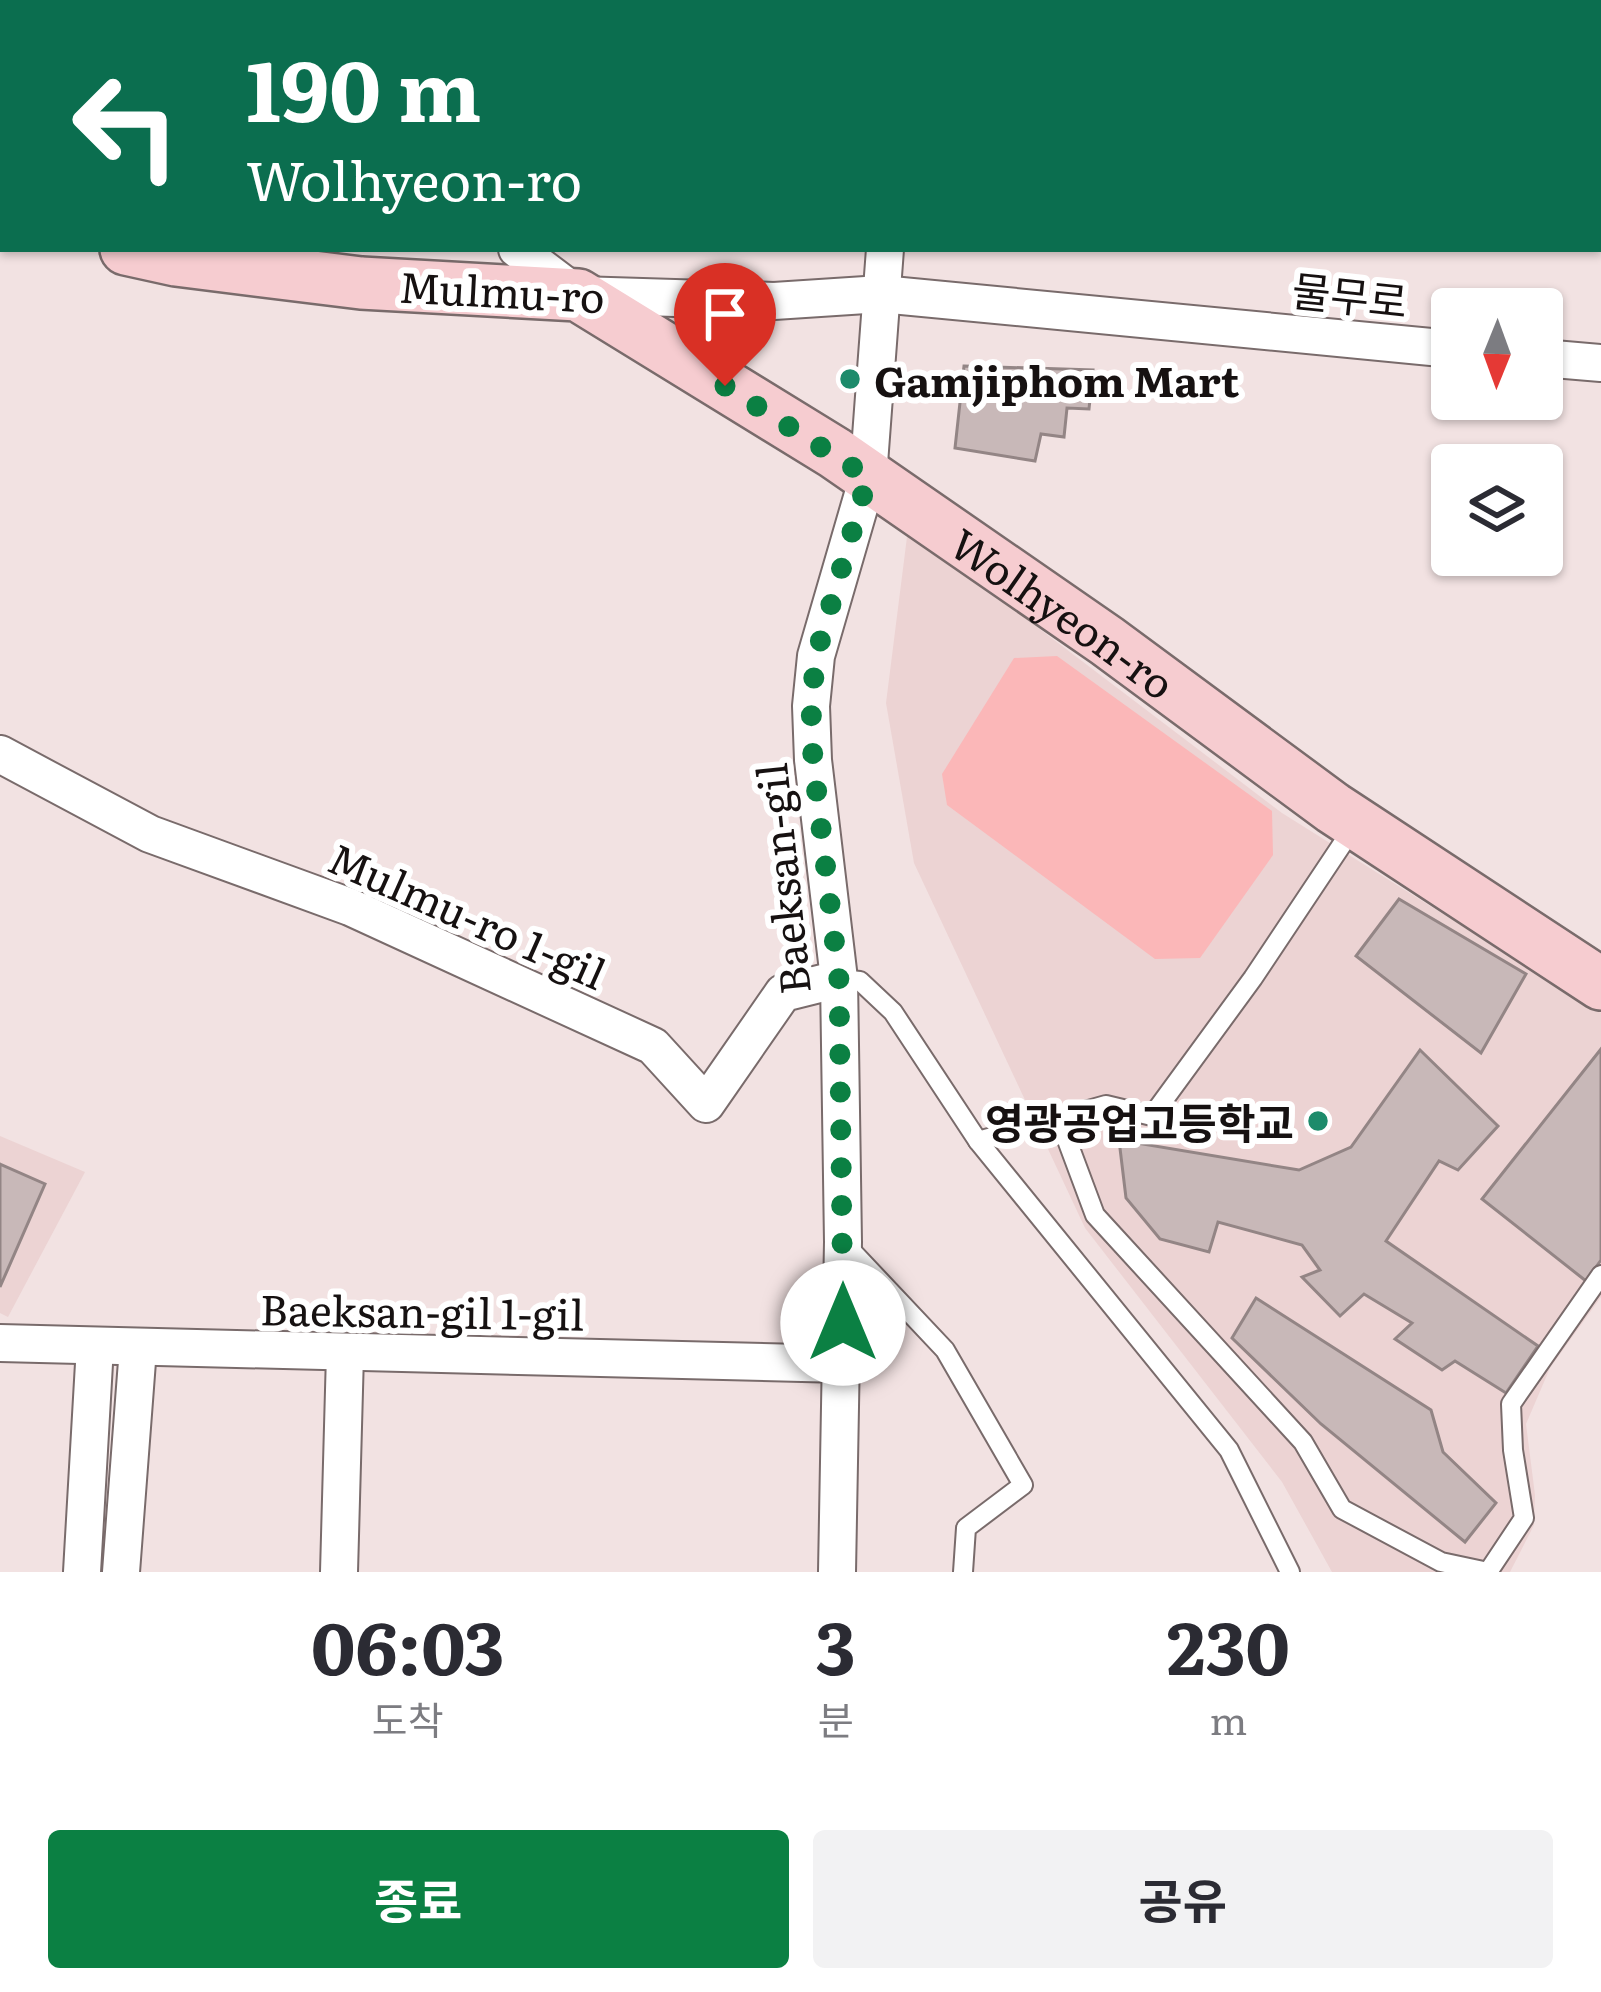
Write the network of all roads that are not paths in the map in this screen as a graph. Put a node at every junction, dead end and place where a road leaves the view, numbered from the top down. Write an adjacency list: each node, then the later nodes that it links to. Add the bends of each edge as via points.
1 (140, 252): 4 (main road, Mulmu-ro)
2 (521, 252): 6 (street, Wolhyeon-ro)
3 (885, 252): 5 (street, Baeksan-gil)
4 (363, 266): 6 (main road, Mulmu-ro)
5 (881, 294): 6 (street, Mulmu-ro, via 774,301); 7 (street, 물무로); 10 (street, Baeksan-gil)
6 (578, 295): 10 (main road, Wolhyeon-ro)
7 (1431, 347)
8 (1563, 360): 9 (street)
9 (1601, 364)
10 (868, 477): 12 (main road, Wolhyeon-ro); 13 (street, Baeksan-gil, via 812,692)
11 (0, 754): 13 (street, Mulmu-ro 1-gil, via 150,834 350,907 652,1046 706,1104 783,993)
12 (1357, 823): 14 (main road, Wolhyeon-ro); 15 (lane, via 1152,1116 1106,1105)
13 (839, 980): 16 (lane, via 860,981 884,1002); 17 (street, Baeksan-gil)
14 (1601, 985)
15 (1058, 1116): 16 (lane); 18 (lane, via 1096,1215 1303,1442 1342,1509 1441,1562 1488,1571 1524,1518 1511,1404)
16 (979, 1141): 29 (lane, via 1229,1450)
17 (843, 1242): 23 (street, Baeksan-gil); 28 (lane, via 945,1350 1023,1485 966,1528)
18 (1601, 1275)
19 (0, 1343): 20 (street, Baeksan-gil 1-gil)
20 (95, 1346): 21 (street, Baeksan-gil 1-gil); 24 (street)
21 (138, 1348): 22 (street, Baeksan-gil 1-gil); 25 (street)
22 (345, 1354): 23 (street, Baeksan-gil 1-gil); 26 (street)
23 (842, 1364): 27 (street, Baeksan-gil)
24 (82, 1572)
25 (121, 1572)
26 (339, 1572)
27 (837, 1572)
28 (963, 1572)
29 (1290, 1572)

